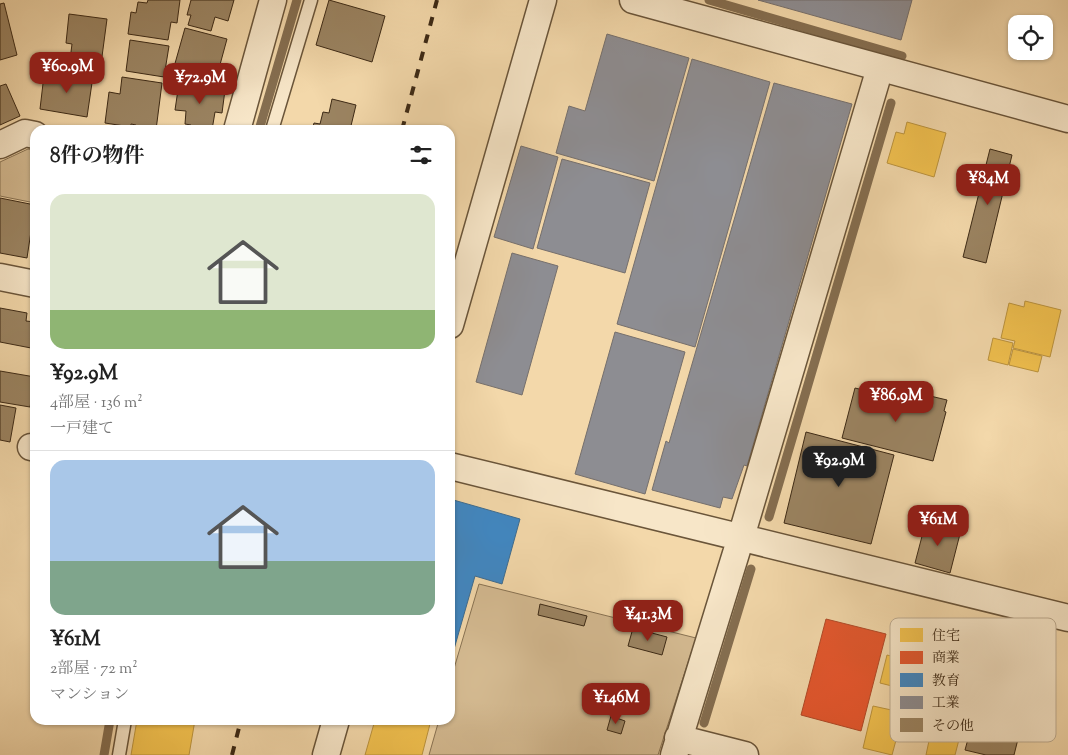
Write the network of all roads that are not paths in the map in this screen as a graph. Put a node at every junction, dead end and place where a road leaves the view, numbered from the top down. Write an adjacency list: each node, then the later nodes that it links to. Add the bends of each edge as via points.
1 (273, 0): 7 (street)
2 (311, 0): 8 (lane)
3 (543, 0): 13 (street)
4 (633, 0): 5 (street)
5 (880, 68): 6 (street); 15 (street)
6 (1068, 119)
7 (238, 125)
8 (274, 125)
9 (30, 134): 10 (street, via 25,133)
10 (0, 145)
11 (0, 277): 12 (street)
12 (30, 283)
13 (455, 308)
14 (455, 467): 15 (street)
15 (741, 537): 16 (street); 19 (street)
16 (1068, 618)
17 (124, 725): 20 (lane)
18 (335, 725): 21 (street)
19 (676, 747): 22 (street)
20 (120, 755)
21 (326, 755)
22 (745, 755)

